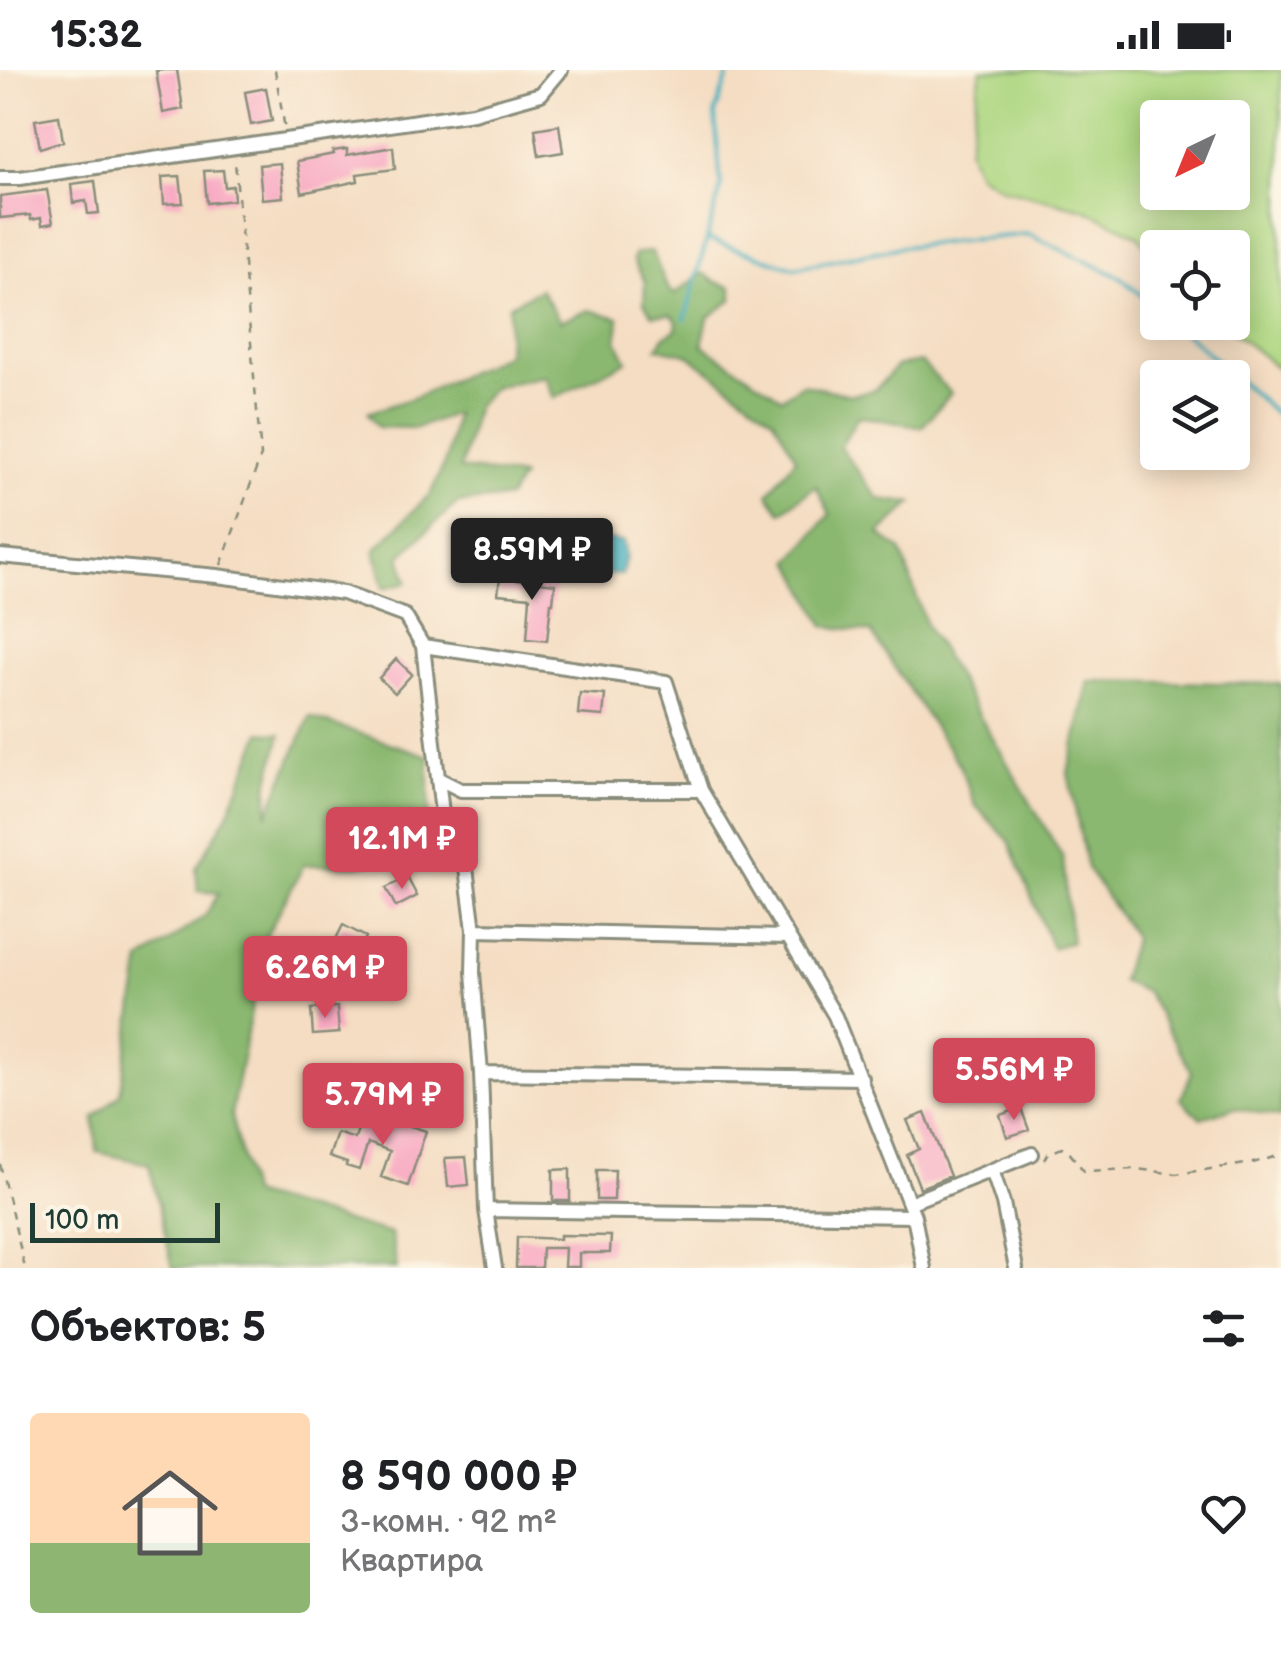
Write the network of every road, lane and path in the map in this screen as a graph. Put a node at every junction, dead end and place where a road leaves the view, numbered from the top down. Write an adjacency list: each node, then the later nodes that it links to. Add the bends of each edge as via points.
1 (275, 70): 3 (path)
2 (561, 70): 3 (street, via 541,94 473,114)
3 (286, 140): 4 (street)
4 (234, 148): 5 (street); 7 (path, via 260,456)
5 (0, 178)
6 (0, 556): 7 (street)
7 (217, 576): 8 (street, via 343,593 405,616)
8 (424, 646): 9 (street); 10 (street, via 666,682)
9 (439, 779): 10 (street, via 462,790); 11 (street, via 443,822 462,837)
10 (701, 790): 12 (street)
11 (474, 930): 12 (street); 13 (street)
12 (788, 937): 14 (street, via 835,1016)
13 (481, 1073): 14 (street); 19 (street)
14 (861, 1078): 20 (street)
15 (1281, 1156): 16 (path, via 1176,1174 1084,1171 1062,1148)
16 (1038, 1158): 18 (street)
17 (0, 1164): 21 (path)
18 (992, 1170): 20 (street); 24 (street)
19 (486, 1210): 20 (street); 22 (street)
20 (912, 1210): 23 (street)
21 (26, 1268)
22 (495, 1268)
23 (924, 1268)
24 (1016, 1268)

